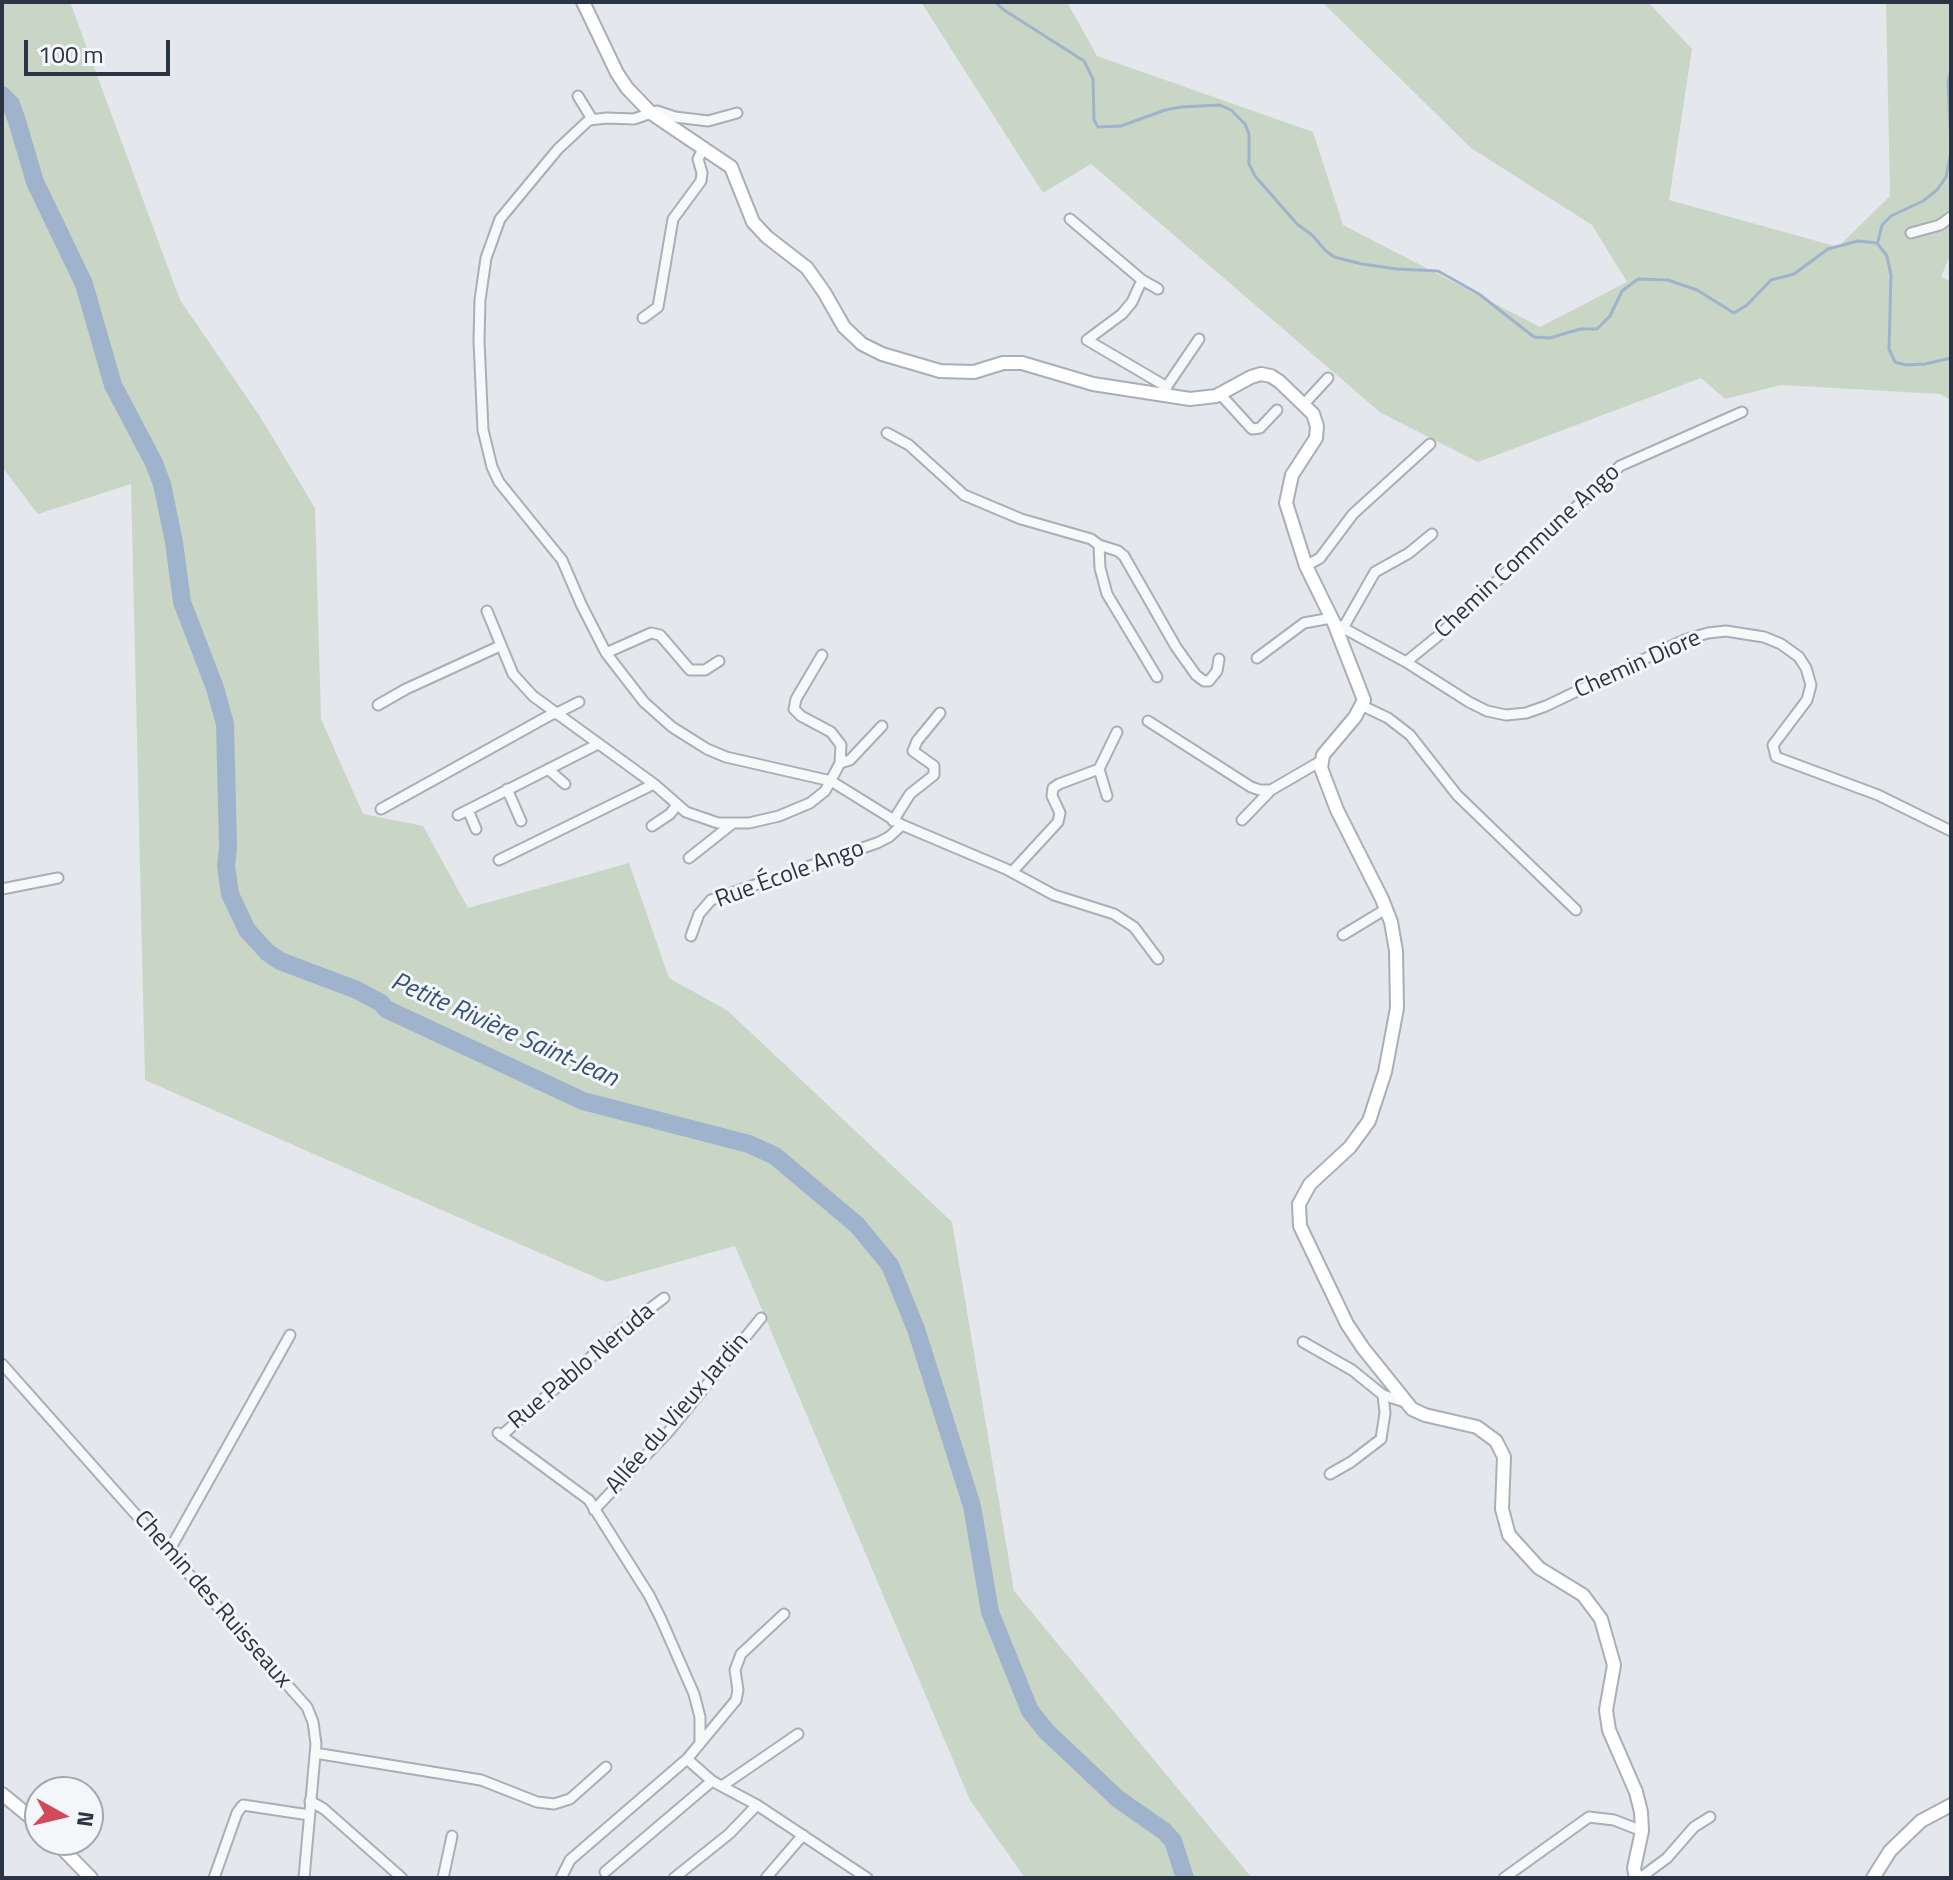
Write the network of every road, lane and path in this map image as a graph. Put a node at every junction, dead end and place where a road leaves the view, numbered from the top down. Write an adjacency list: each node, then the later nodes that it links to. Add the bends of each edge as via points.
1 (583, 2): 3 (street, via 617,73)
2 (578, 96): 5 (street)
3 (651, 113): 4 (street, via 708,121); 5 (street, via 634,119); 6 (street)
4 (737, 113)
5 (592, 119): 28 (street, Rue École Ango, via 575,131 500,219 486,258 479,341 483,430 492,467 562,560)
6 (703, 149): 12 (street, via 698,159 701,181 673,219 663,309); 15 (street, via 731,167 753,222 807,268 844,327 872,350 940,371 974,372 1022,363 1093,384)
7 (1951, 217): 9 (street)
8 (1070, 219): 10 (street)
9 (1911, 233)
10 (1142, 280): 11 (street); 15 (street, via 1122,314 1087,340)
11 (1158, 289)
12 (643, 318)
13 (1199, 339): 15 (street)
14 (1328, 378): 17 (street)
15 (1164, 391): 16 (street, via 1190,399)
16 (1220, 394): 17 (street, via 1261,374 1280,382); 18 (street, via 1252,429 1260,428)
17 (1304, 404): 24 (street, via 1317,432 1292,475 1286,503)
18 (1277, 410)
19 (1742, 412): 33 (street, Chemin Commune Ango, via 1620,466)
20 (887, 433): 23 (street, via 909,445 964,495)
21 (1430, 444): 24 (street, via 1353,514 1320,558)
22 (1432, 534): 26 (street, via 1375,572)
23 (1099, 545): 31 (street, via 1124,556 1196,675 1209,681); 34 (street, via 1107,594)
24 (1306, 566): 26 (street)
25 (487, 611): 27 (street)
26 (1336, 623): 30 (street, via 1304,623); 33 (street, Chemin Diore); 37 (street)
27 (500, 646): 36 (street); 38 (street, via 513,674)
28 (606, 653): 32 (street, via 651,633 664,638 690,670 705,670); 48 (street, Rue École Ango, via 657,717 707,749 748,764)
29 (822, 655): 45 (street, via 794,709 837,738)
30 (1257, 658)
31 (1219, 659)
32 (719, 661)
33 (1406, 662): 64 (street, Chemin Diore, via 1469,702 1506,715 1546,706 1696,637 1726,631 1764,637 1799,657 1811,685 1807,700 1775,739 1776,757 1878,795)
34 (1157, 677)
35 (579, 702): 38 (street)
36 (378, 705)
37 (1363, 706): 44 (street); 71 (street, via 1410,735 1457,795)
38 (554, 713): 43 (street); 55 (street)
39 (940, 713): 60 (street, Rue École Ango, via 913,751 934,766 934,775 910,794)
40 (1148, 721): 52 (street, via 1251,787)
41 (882, 726): 45 (street, via 850,760)
42 (1117, 732): 47 (street)
43 (598, 744): 46 (street); 50 (street)
44 (1321, 761): 52 (street); 70 (street, via 1337,810)
45 (840, 763): 48 (street)
46 (548, 769): 49 (street); 51 (street)
47 (1099, 769): 53 (street); 67 (street, via 1053,788 1058,822)
48 (831, 781): 60 (street, Rue École Ango); 61 (street, via 819,798 802,807)
49 (565, 784)
50 (654, 784): 54 (street); 66 (street)
51 (507, 789): 56 (street); 59 (street)
52 (1271, 790): 58 (street)
53 (1107, 796)
54 (677, 805): 61 (street, via 696,816); 62 (street)
55 (381, 809)
56 (468, 810): 57 (street); 63 (street)
57 (458, 815)
58 (1242, 820)
59 (521, 821)
60 (898, 823): 67 (street, Rue École Ango); 73 (street, Rue École Ango, via 877,843 711,900)
61 (732, 824): 65 (street)
62 (652, 826)
63 (476, 829)
64 (1951, 831)
65 (689, 858)
66 (499, 860)
67 (1012, 872): 74 (street, Rue École Ango, via 1054,895 1126,921)
68 (58, 878): 69 (street)
69 (2, 889)
70 (1386, 909): 72 (street); 81 (street, via 1396,951 1397,1008 1377,1103 1359,1136 1310,1184 1298,1211 1303,1233 1347,1324)
71 (1576, 910)
72 (1343, 935)
73 (691, 936)
74 (1158, 959)
75 (664, 1298): 83 (street, Rue Pablo Neruda, via 499,1434 589,1500)
76 (761, 1318): 83 (street, Allée du Vieux Jardin, via 670,1430)
77 (290, 1335): 84 (street)
78 (1303, 1342): 80 (street)
79 (2, 1364): 84 (street, Chemin des Ruisseaux)
80 (1383, 1395): 81 (street); 82 (street, via 1381,1439)
81 (1408, 1403): 99 (street, via 1425,1415 1491,1435 1504,1457 1502,1509 1509,1535 1539,1568 1583,1595 1601,1619 1614,1665 1607,1720 1639,1802)
82 (1330, 1474)
83 (594, 1510): 87 (street, Rue Pablo Neruda, via 661,1619 694,1694)
84 (169, 1551): 88 (street, Chemin des Ruisseaux, via 307,1707)
85 (784, 1614): 87 (street, via 741,1654 735,1670 736,1700)
86 (798, 1734): 91 (street)
87 (700, 1742): 89 (street)
88 (315, 1753): 90 (street, via 481,1780 554,1804 570,1799); 93 (street, Chemin des Ruisseaux)
89 (687, 1759): 91 (street); 109 (street, via 570,1860)
90 (606, 1767)
91 (717, 1784): 94 (street); 103 (street)
92 (2, 1794): 96 (street)
93 (310, 1801): 97 (street, Chemin des Ruisseaux); 107 (street)
94 (757, 1805): 100 (street); 110 (street)
95 (1951, 1805): 115 (street, via 1921,1821 1890,1851)
96 (24, 1812)
97 (309, 1815): 105 (street, via 243,1805); 106 (street, Chemin des Ruisseaux)
98 (1710, 1817): 114 (street)
99 (1642, 1831): 113 (street, via 1589,1817); 114 (street, via 1634,1868)
100 (803, 1835): 111 (street); 112 (street)
101 (452, 1836): 108 (street)
102 (70, 1856): 104 (street)
103 (605, 1872)
104 (91, 1878)
105 (214, 1878)
106 (304, 1878)
107 (402, 1878)
108 (443, 1878)
109 (561, 1878)
110 (674, 1878)
111 (766, 1878)
112 (867, 1878)
113 (1504, 1878)
114 (1638, 1878)
115 (1873, 1878)

